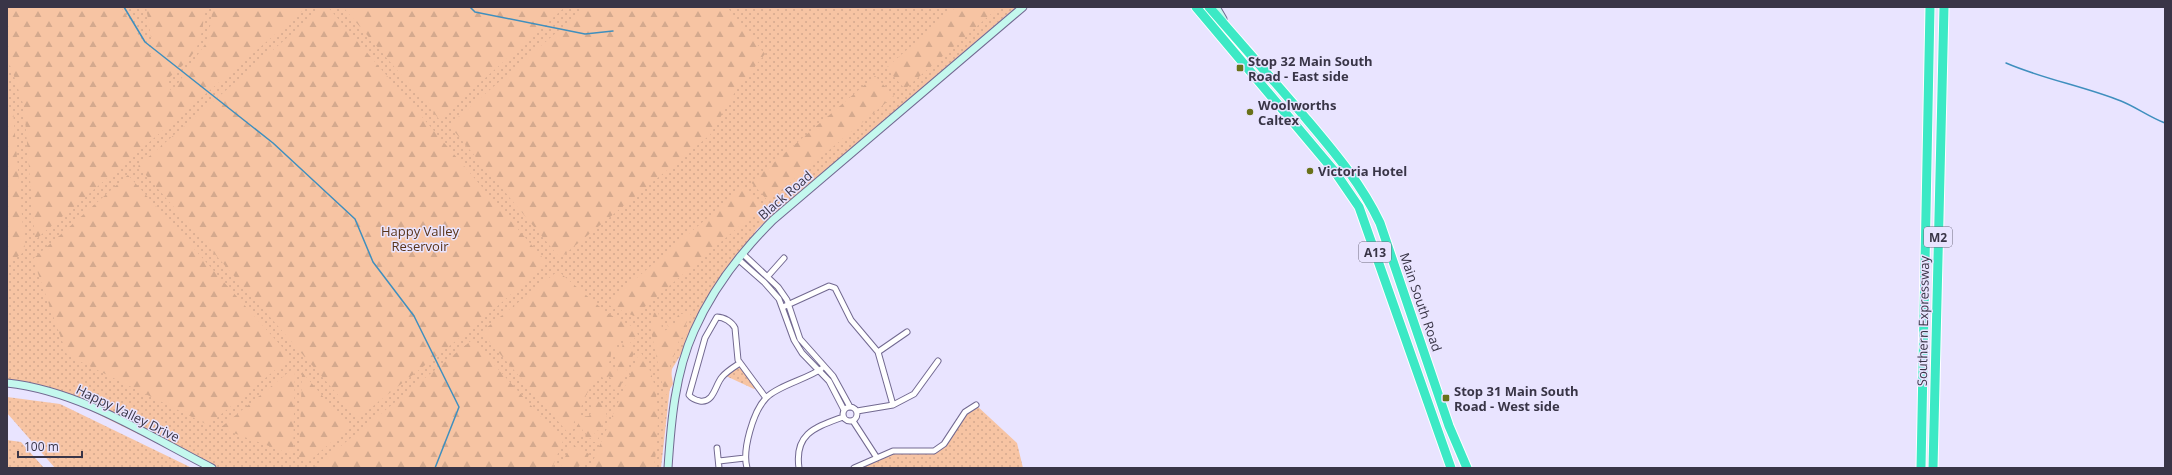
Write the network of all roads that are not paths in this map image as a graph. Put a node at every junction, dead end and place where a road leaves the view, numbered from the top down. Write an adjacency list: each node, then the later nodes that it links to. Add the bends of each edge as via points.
1 (1023, 7): 10 (main road, Black Road, via 773,220)
2 (1196, 7): 9 (highway, Main South Road / A13, via 1247,65)
3 (1209, 7): 7 (highway, Main South Road / A13)
4 (1216, 7): 7 (main road, A13)
5 (1930, 7): 42 (highway, Southern Expressway / M2)
6 (1944, 7): 43 (highway, Southern Expressway / M2)
7 (1226, 27): 8 (highway, Main South Road / A13)
8 (1323, 139): 9 (highway, via 1326,148 1351,182); 34 (highway, Main South Road / A13, via 1357,181 1380,223)
9 (1347, 188): 41 (highway, Main South Road / A13, via 1366,223)
10 (741, 257): 12 (street); 14 (street, via 774,292); 36 (main road, Black Road, via 713,296 694,332 674,405)
11 (784, 258): 12 (street)
12 (768, 276): 13 (street)
13 (789, 305): 14 (street); 16 (street, via 832,286 838,292 851,320); 19 (street, via 800,339)
14 (783, 307): 20 (street, via 794,340 802,353)
15 (907, 332): 16 (street)
16 (878, 352): 23 (street)
17 (938, 361): 23 (street, via 914,394)
18 (740, 363): 18 (street, via 736,356 733,324 721,317 717,318 705,338 689,395 691,398 706,400 724,375); 22 (street)
19 (825, 366): 20 (street); 25 (street)
20 (820, 370): 22 (street); 26 (street, via 829,381)
21 (7, 383): 35 (main road, Happy Valley Drive, via 46,391 88,405)
22 (766, 398): 31 (street, via 750,432)
23 (893, 405): 27 (street)
24 (976, 406): 32 (street, via 964,412 944,444 934,451 893,451)
25 (850, 407): 26 (street); 27 (street)
26 (844, 410): 28 (street)
27 (857, 411): 29 (street, via 857,417)
28 (844, 417): 29 (street, via 848,421); 39 (street, via 816,427 805,436 798,448)
29 (853, 421): 32 (street)
30 (717, 448): 33 (street)
31 (745, 458): 33 (street); 38 (street)
32 (877, 458): 40 (street)
33 (718, 461): 37 (street)
34 (1465, 466): 41 (highway)
35 (212, 468)
36 (668, 468)
37 (719, 468)
38 (747, 468)
39 (798, 468)
40 (854, 468)
41 (1452, 468)
42 (1921, 468)
43 (1934, 468)

